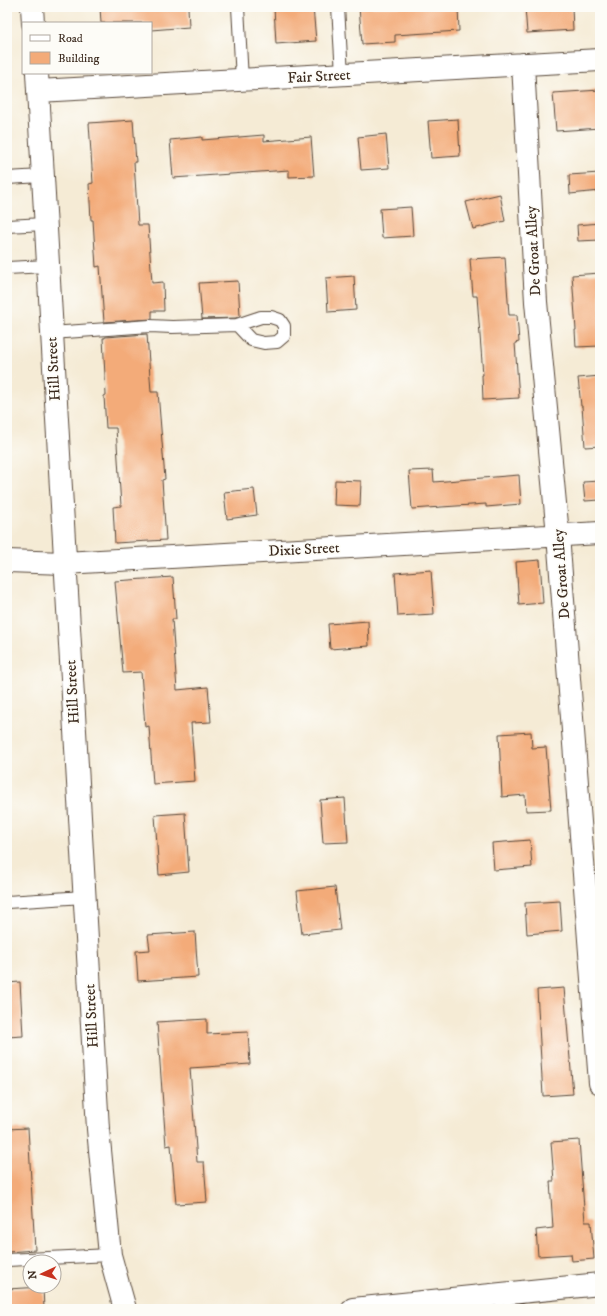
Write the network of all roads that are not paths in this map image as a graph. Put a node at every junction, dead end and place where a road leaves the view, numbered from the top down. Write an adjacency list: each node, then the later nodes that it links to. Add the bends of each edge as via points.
1 (32, 7): 4 (street)
2 (238, 7): 8 (lane)
3 (338, 7): 7 (lane)
4 (33, 22)
5 (600, 60): 6 (street, Fair Street)
6 (523, 64): 7 (street, Fair Street); 19 (street, De Groat Alley, via 536,302)
7 (342, 74): 8 (street, Fair Street)
8 (242, 80): 9 (street, Fair Street)
9 (37, 82): 10 (street, Hill Street)
10 (42, 176): 11 (lane); 12 (street, Hill Street)
11 (7, 178)
12 (44, 224): 13 (lane); 14 (street, Hill Street)
13 (7, 226)
14 (47, 266): 15 (lane); 17 (street, Hill Street)
15 (7, 268)
16 (237, 325): 17 (lane, via 150,326)
17 (51, 332): 21 (street, Hill Street)
18 (600, 533): 19 (street, Dixie Street)
19 (558, 535): 21 (street, Dixie Street); 24 (street, De Groat Alley)
20 (7, 561): 21 (street, Dixie Street)
21 (64, 563): 22 (street, Hill Street)
22 (84, 897): 23 (lane); 26 (street, Hill Street, via 98,1129)
23 (7, 902)
24 (595, 964): 25 (street, De Groat Alley)
25 (600, 1083)
26 (110, 1255): 27 (lane); 29 (street, Hill Street)
27 (7, 1260)
28 (600, 1284): 30 (street)
29 (125, 1309)
30 (353, 1309)

